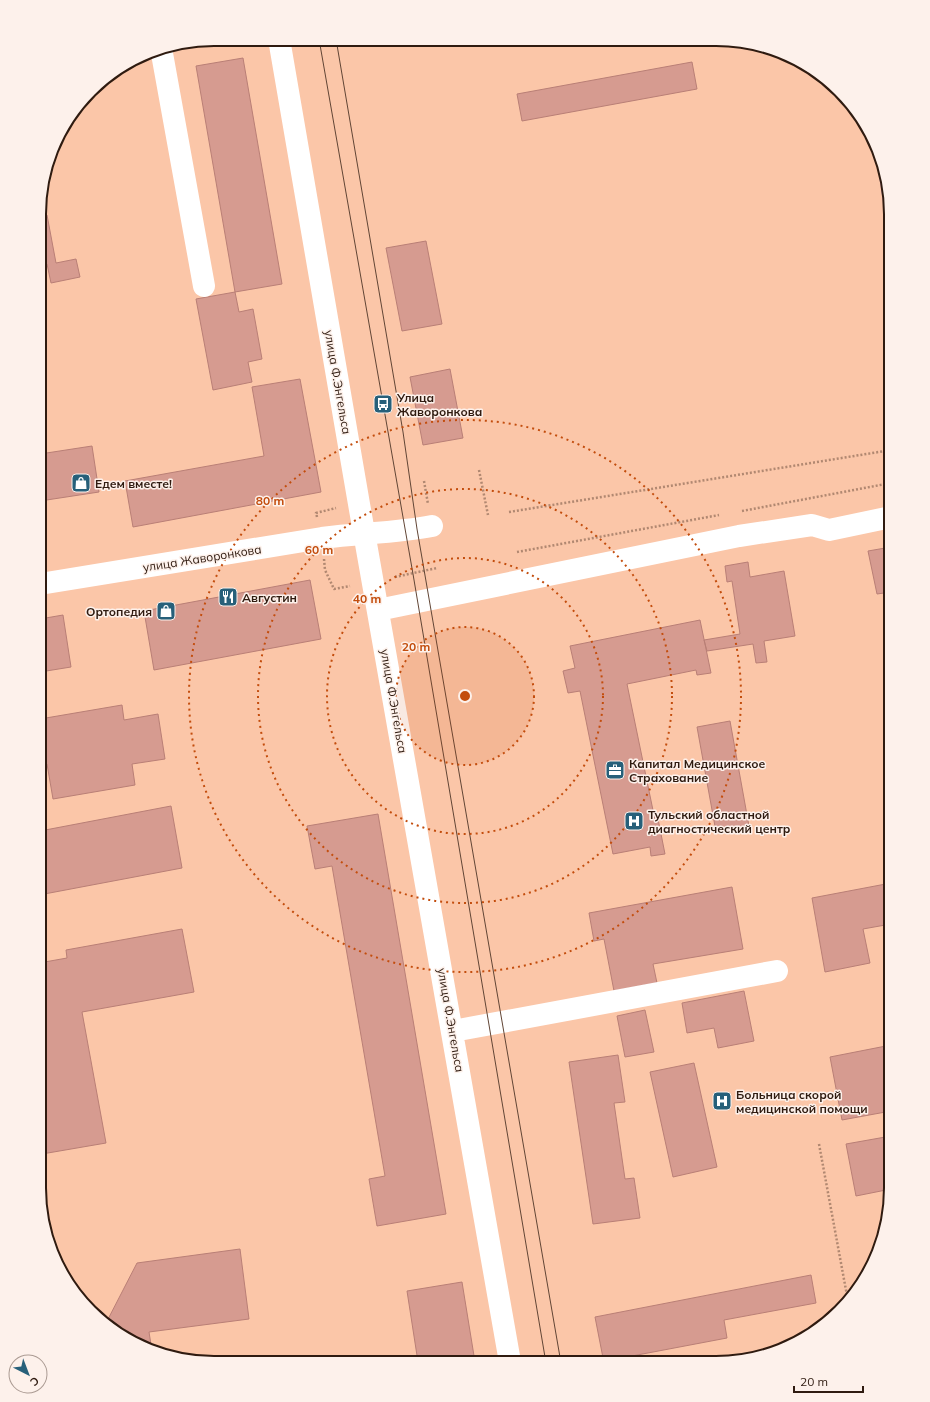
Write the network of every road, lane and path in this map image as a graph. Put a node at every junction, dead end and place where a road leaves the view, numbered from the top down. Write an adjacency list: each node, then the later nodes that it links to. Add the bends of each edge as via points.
1 (280, 46): 15 (street, улица Ф.Энгельса)
2 (162, 54): 3 (street)
3 (204, 286)
4 (884, 451): 9 (path)
5 (479, 470): 12 (path)
6 (424, 480): 8 (path)
7 (884, 484): 10 (path)
8 (426, 493)
9 (509, 512)
10 (734, 512)
11 (726, 514): 16 (path)
12 (488, 515)
13 (884, 518): 18 (street, via 829,530 812,525 715,550)
14 (432, 526): 15 (street, улица Жаворонкова)
15 (364, 533): 17 (street, улица Жаворонкова); 18 (street, улица Ф.Энгельса)
16 (517, 552)
17 (46, 583)
18 (378, 610): 20 (street, улица Ф.Энгельса)
19 (777, 971): 20 (street)
20 (453, 1031): 23 (street, улица Ф.Энгельса)
21 (819, 1144): 22 (path)
22 (847, 1293)
23 (509, 1356)

